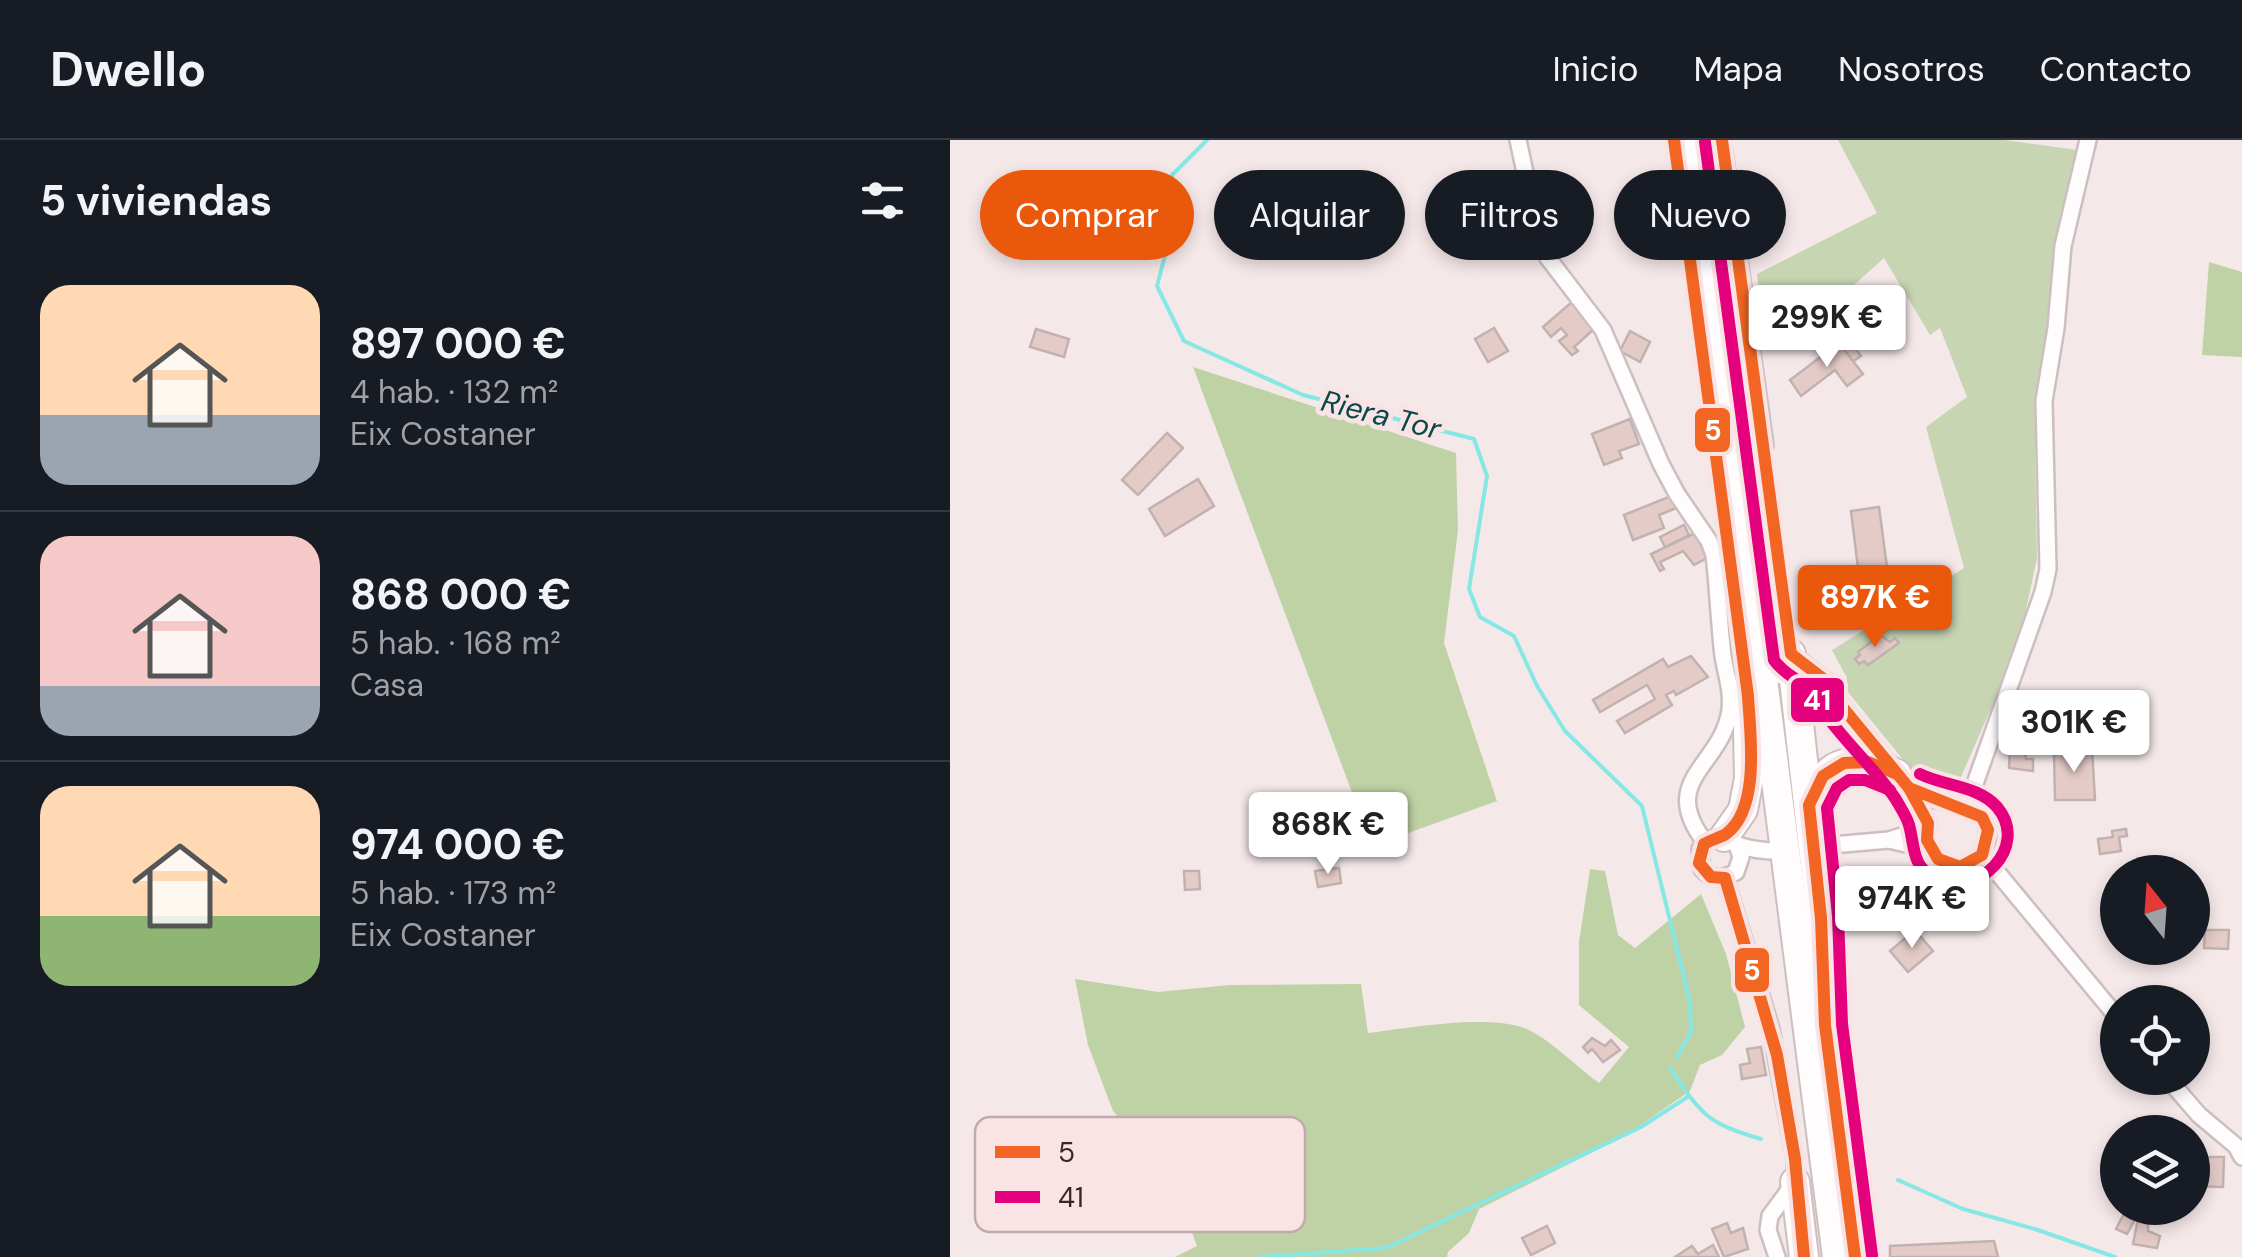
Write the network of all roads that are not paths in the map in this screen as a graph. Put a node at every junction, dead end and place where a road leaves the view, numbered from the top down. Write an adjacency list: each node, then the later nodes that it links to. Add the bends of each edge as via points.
1 (1518, 140): 13 (street, via 1548,258 1603,330 1661,464 1710,541 1732,689 1729,716 1685,808 1692,825)
2 (1674, 140): 13 (highway, via 1748,696 1749,778 1743,810)
3 (1688, 140): 28 (highway)
4 (1709, 140): 20 (highway)
5 (1722, 140): 7 (street)
6 (2088, 140): 10 (street, via 2063,246 2044,401 2044,592)
7 (1791, 654): 8 (street, via 1826,681); 9 (highway)
8 (1903, 781): 9 (highway, via 1868,762 1844,763 1824,776); 10 (street); 11 (street)
9 (1808, 805): 20 (highway)
10 (1959, 805): 11 (street, via 1938,811); 15 (street, via 1981,814 1988,830)
11 (1927, 826): 12 (street); 16 (street)
12 (1889, 840): 14 (street); 16 (street)
13 (1722, 841): 17 (street); 17 (street, via 1770,852); 18 (street, via 1698,855 1710,877)
14 (1821, 846)
15 (1982, 854): 16 (street, via 1960,867); 19 (street)
16 (1934, 856)
17 (1740, 865): 18 (street)
18 (1725, 878): 23 (street, via 1777,1055)
19 (2100, 996)
20 (1824, 1025): 29 (highway)
21 (2182, 1095): 22 (street)
22 (2242, 1156)
23 (1795, 1182): 24 (street); 25 (highway)
24 (1770, 1216): 25 (street, via 1790,1211); 26 (street)
25 (1798, 1218): 27 (highway)
26 (1777, 1257)
27 (1804, 1257)
28 (1837, 1257)
29 (1855, 1257)

